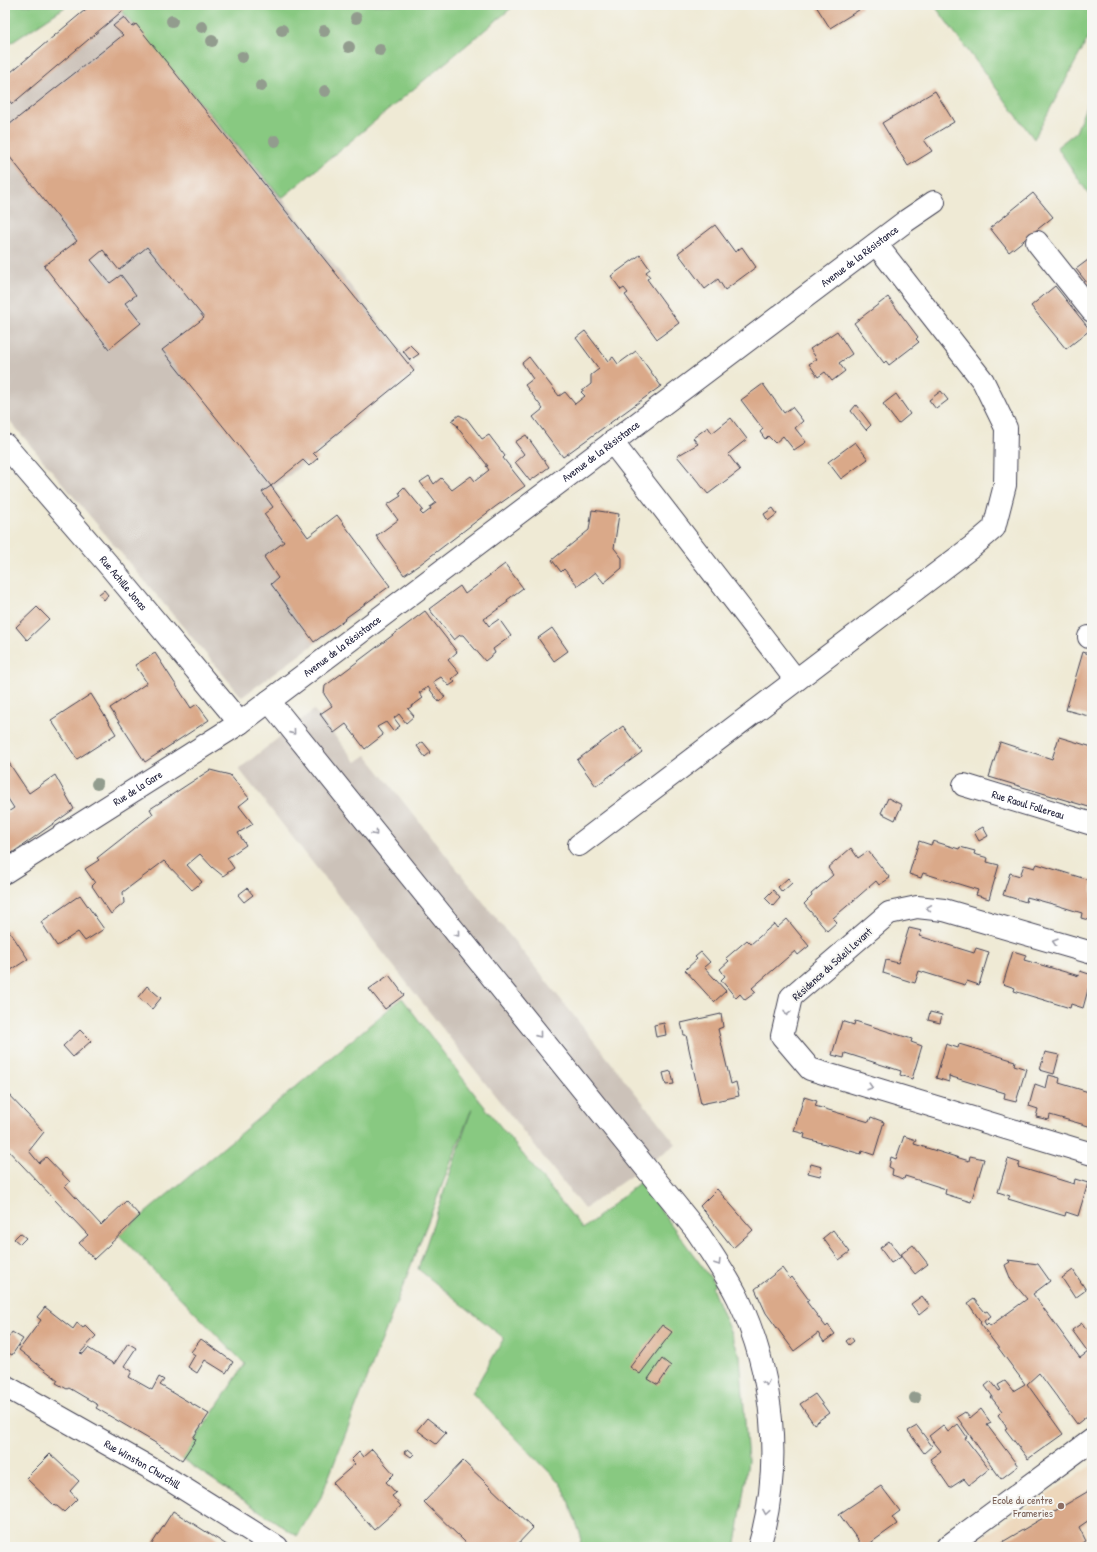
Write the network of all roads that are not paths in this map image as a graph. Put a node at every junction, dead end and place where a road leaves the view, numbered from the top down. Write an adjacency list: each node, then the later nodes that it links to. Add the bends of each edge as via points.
1 (934, 202): 3 (street, Avenue de la Résistance)
2 (1037, 242): 4 (street)
3 (876, 244): 5 (street, Avenue de la Résistance); 7 (street, via 984,381 1006,428 1005,485 994,528)
4 (1092, 311)
5 (612, 442): 7 (street); 8 (street, Avenue de la Résistance)
6 (5, 445): 9 (street, Rue Achille Jonas)
7 (796, 680): 12 (street)
8 (269, 701): 9 (street, Rue de la Gare); 19 (street, one-way to 19, via 696,1230 727,1278 757,1348 769,1403 771,1475)
9 (240, 723): 13 (street, Rue de la Gare)
10 (964, 785): 11 (street, Rue Raoul Follereau)
11 (1092, 824)
12 (579, 845)
13 (5, 872)
14 (1092, 953): 15 (street, Résidence du Soleil Levant, one-way to 15, via 944,910 918,907 889,913 791,997 782,1036 810,1069)
15 (1092, 1154)
16 (5, 1386): 18 (street, Rue Winston Churchill, via 159,1473)
17 (1092, 1440): 20 (street)
18 (277, 1547)
19 (759, 1547)
20 (947, 1547)

